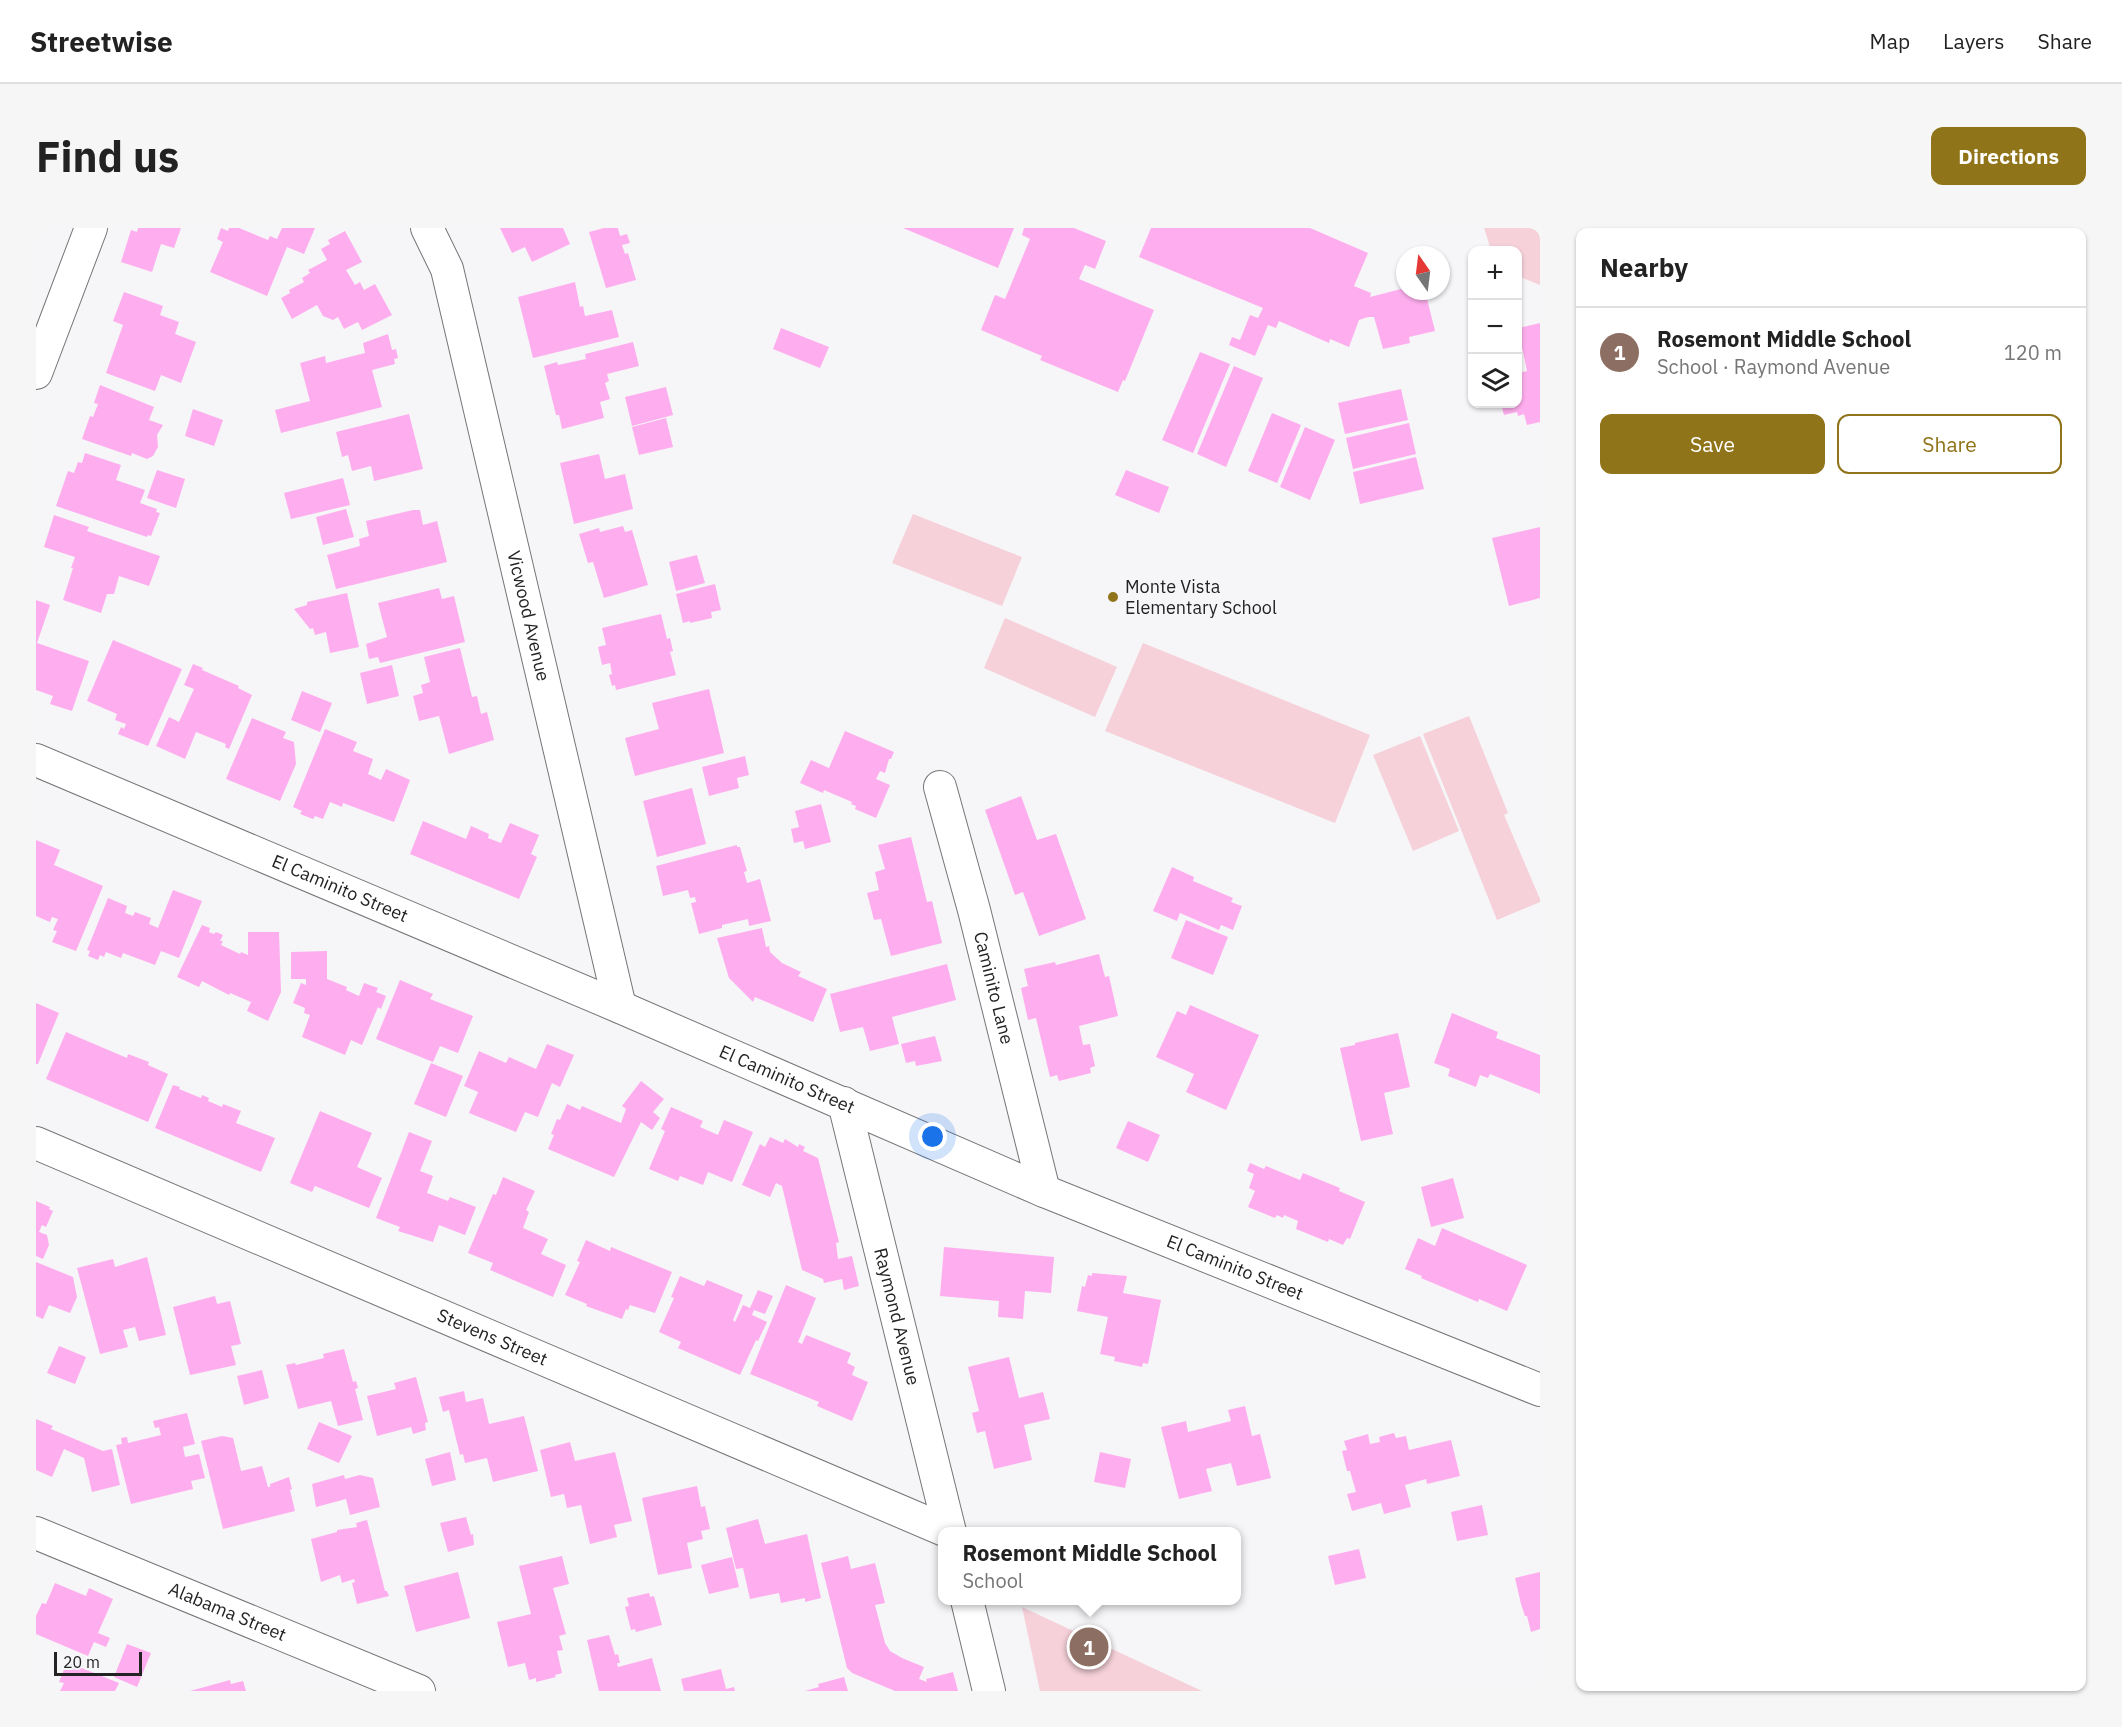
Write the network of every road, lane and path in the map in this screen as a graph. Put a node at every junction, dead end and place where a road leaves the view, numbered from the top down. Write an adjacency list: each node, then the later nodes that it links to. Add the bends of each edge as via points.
1 (91, 228): 3 (street)
2 (427, 228): 6 (street, Vicwood Avenue, via 447,269)
3 (36, 373)
4 (36, 760): 6 (street, El Caminito Street)
5 (940, 787): 9 (street, Caminito Lane)
6 (620, 1007): 7 (street, El Caminito Street)
7 (843, 1103): 9 (street, El Caminito Street); 12 (street, Raymond Avenue)
8 (36, 1143): 11 (street, Stevens Street)
9 (1044, 1191): 10 (street, El Caminito Street)
10 (1540, 1390)
11 (938, 1527)
12 (949, 1527)
13 (36, 1533): 15 (street, Alabama Street)
14 (968, 1605): 16 (street)
15 (419, 1691)
16 (989, 1691)

